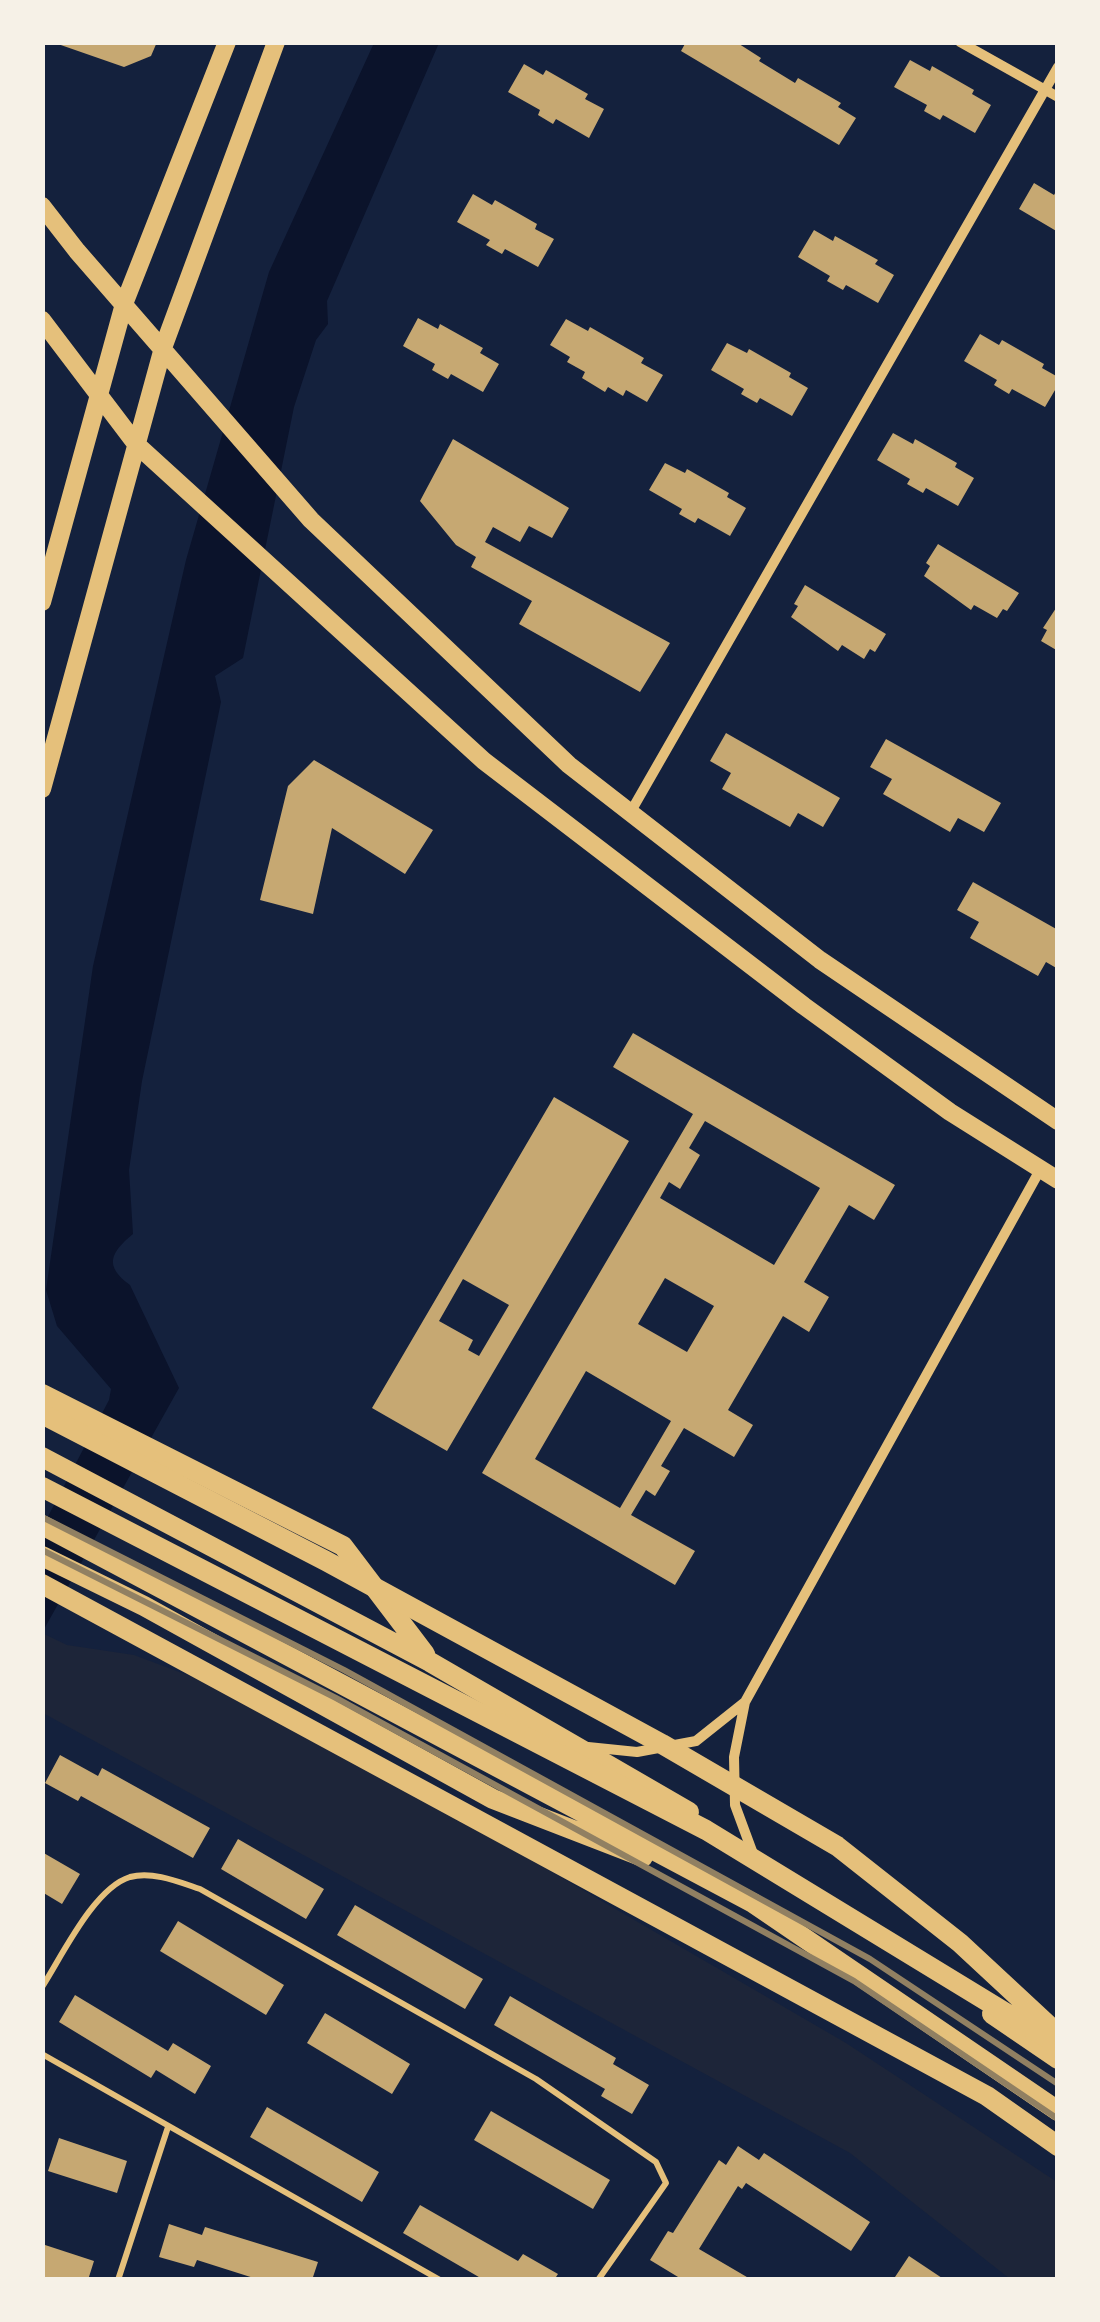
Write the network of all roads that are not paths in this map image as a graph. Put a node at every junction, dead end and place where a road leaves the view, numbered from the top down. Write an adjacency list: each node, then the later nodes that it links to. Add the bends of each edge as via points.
1 (228, 42): 8 (main road)
2 (276, 42): 10 (main road)
3 (960, 42): 5 (street)
4 (1058, 67): 5 (street)
5 (1044, 90): 6 (street); 15 (street)
6 (1058, 97)
7 (42, 206): 8 (main road)
8 (124, 304): 10 (main road); 11 (main road)
9 (42, 320): 11 (main road)
10 (163, 348): 12 (main road); 15 (main road, via 300,507 416,623)
11 (98, 394): 12 (main road); 13 (main road)
12 (136, 444): 14 (main road); 17 (main road, via 484,761 819,1017)
13 (42, 602)
14 (42, 789)
15 (630, 813): 16 (main road, via 820,960)
16 (1058, 1120)
17 (1040, 1170): 18 (main road); 26 (street)
18 (1058, 1180)
19 (46, 1402): 25 (main road, via 343,1546); 31 (main road, via 836,1846 960,1943)
20 (42, 1456): 25 (main road)
21 (42, 1487): 32 (main road, via 706,1830)
22 (42, 1526): 29 (main road)
23 (42, 1556): 29 (main road, via 494,1799)
24 (42, 1584): 37 (main road, via 987,2096)
25 (430, 1662): 27 (main road)
26 (745, 1702): 27 (street, via 696,1741 637,1752); 28 (street, via 735,1789)
27 (574, 1745): 28 (main road)
28 (752, 1851): 34 (main road)
29 (726, 1889): 35 (main road)
30 (42, 1988): 40 (lane, via 110,1887 132,1876 156,1876 200,1889 536,2079 656,2162 666,2183)
31 (1058, 2034)
32 (1058, 2045)
33 (42, 2054): 36 (lane)
34 (1058, 2059)
35 (1058, 2111)
36 (168, 2127): 38 (lane); 39 (lane)
37 (1058, 2146)
38 (118, 2280)
39 (440, 2280)
40 (598, 2280)

